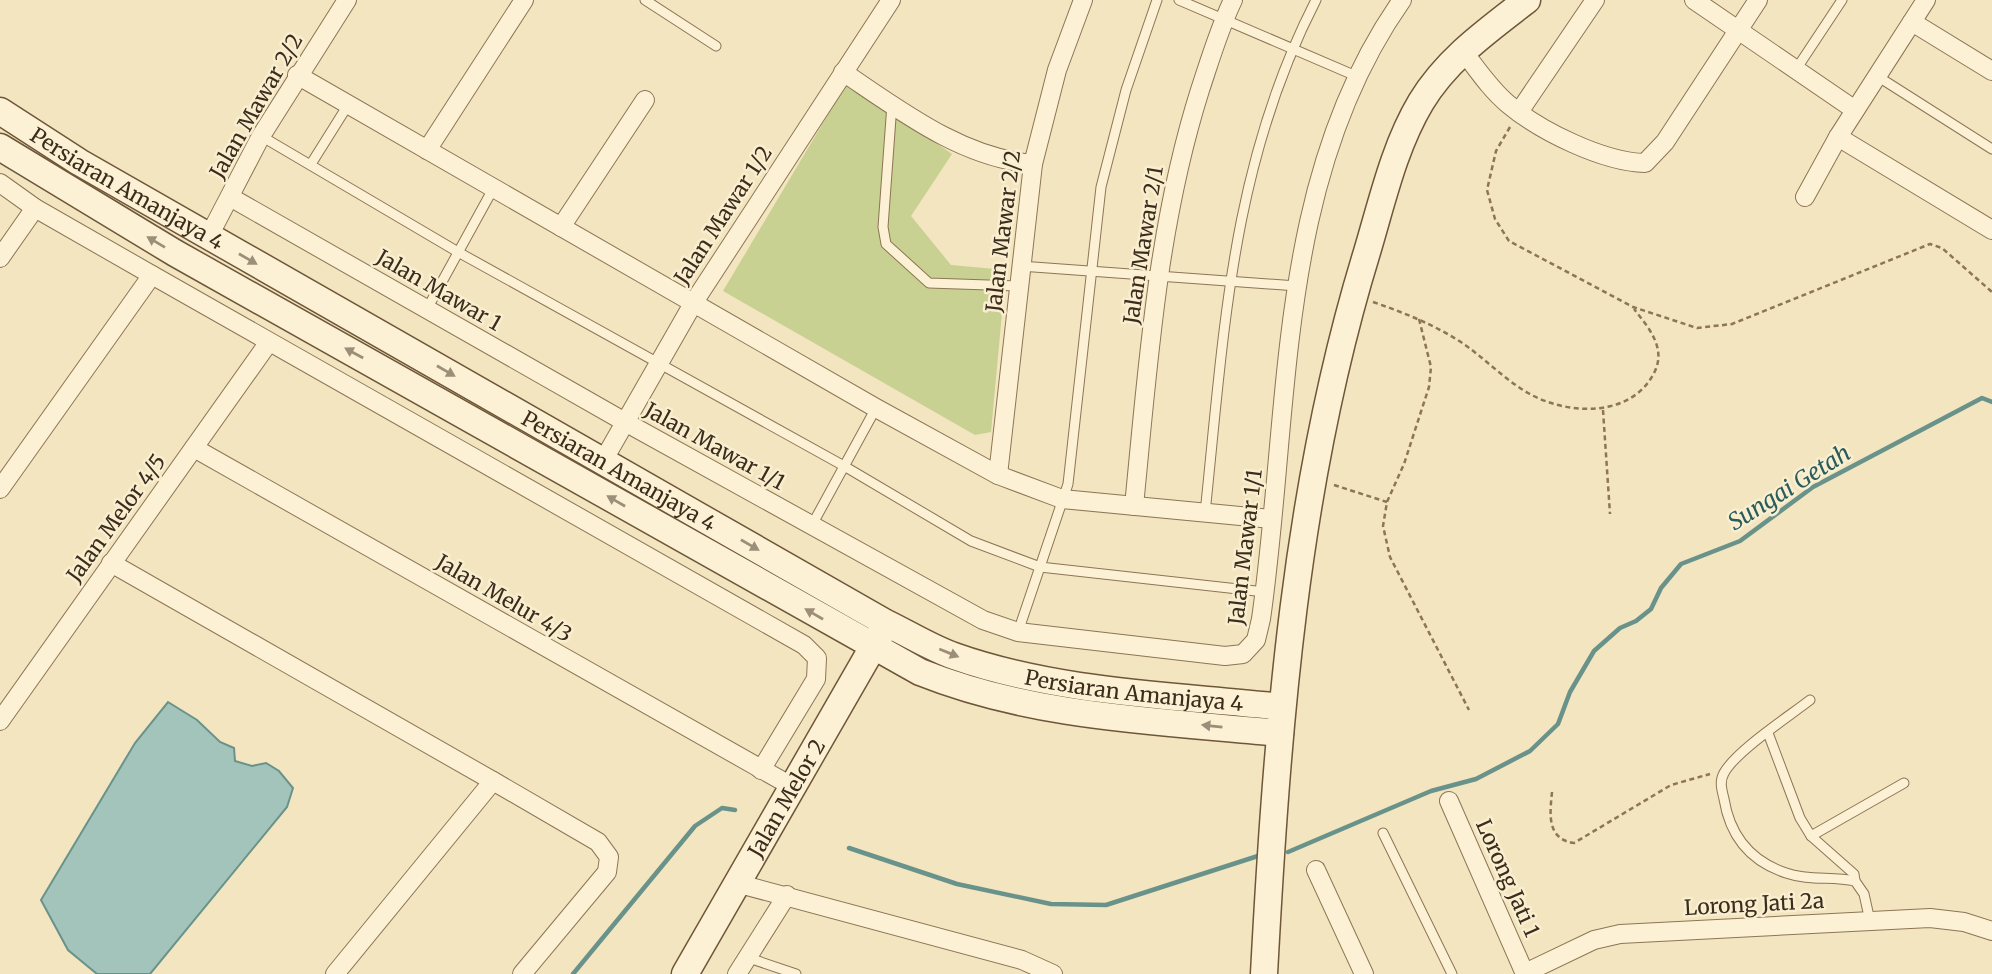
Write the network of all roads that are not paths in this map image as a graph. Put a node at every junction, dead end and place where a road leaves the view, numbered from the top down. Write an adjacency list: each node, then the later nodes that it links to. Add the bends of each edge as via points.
1 (347, 0): 26 (street, Jalan Mawar 2/2)
2 (524, 0): 39 (street)
3 (645, 0): 20 (lane)
4 (891, 0): 25 (street, Jalan Mawar 1/2)
5 (1083, 0): 42 (street, Jalan Mawar 2/2)
6 (1157, 0): 55 (lane, via 1126,90 1101,187)
7 (1179, 0): 17 (lane)
8 (1233, 0): 17 (street, Jalan Mawar 2/1)
9 (1316, 0): 21 (lane)
10 (1402, 0): 27 (street, Jalan Mawar 1/1)
11 (1527, 0): 22 (street)
12 (1595, 0): 34 (street)
13 (1694, 0): 19 (street)
14 (1758, 0): 19 (street)
15 (1842, 0): 23 (lane)
16 (1926, 0): 18 (street)
17 (1223, 19): 21 (lane); 57 (street, Jalan Mawar 2/1, via 1188,128)
18 (1912, 22): 24 (street); 28 (street)
19 (1737, 32): 23 (street); 34 (street, via 1665,142 1645,163 1583,146)
20 (716, 46)
21 (1291, 48): 27 (lane); 58 (lane, via 1245,193)
22 (1463, 51): 34 (street, via 1492,89); 85 (street, via 1440,74 1409,126 1353,295 1312,478)
23 (1795, 71): 32 (street)
24 (1992, 71)
25 (843, 72): 31 (street); 61 (street, Jalan Mawar 1/2)
26 (298, 75): 30 (street); 35 (street, Jalan Mawar 2/2)
27 (1356, 76): 60 (street, Jalan Mawar 1/1, via 1316,188)
28 (1877, 76): 32 (street); 38 (lane)
29 (645, 100): 49 (street)
30 (348, 104): 39 (street); 41 (lane)
31 (891, 104): 42 (street, via 957,143 1007,162); 59 (lane, via 883,227 886,244 929,283)
32 (1855, 110): 36 (street)
33 (0, 111): 40 (street, Persiaran Amanjaya 4)
34 (1519, 112)
35 (261, 136): 41 (lane); 46 (street, Jalan Mawar 2/2)
36 (1838, 136): 47 (street); 50 (street)
37 (0, 147): 44 (street, Persiaran Amanjaya 4)
38 (1992, 149)
39 (426, 150): 45 (street)
40 (79, 162): 44 (street); 51 (street, Persiaran Amanjaya 4)
41 (311, 164): 52 (lane)
42 (1033, 164): 54 (street, Jalan Mawar 2/2)
43 (0, 183): 48 (street)
44 (65, 188): 82 (street, Persiaran Amanjaya 4, one-way to 44)
45 (493, 188): 49 (street); 52 (lane)
46 (230, 197): 51 (street, Jalan Mawar 2/2); 62 (street, Jalan Mawar 1)
47 (1805, 197)
48 (35, 208): 53 (street); 56 (street)
49 (561, 227): 61 (street)
50 (1992, 230)
51 (209, 236): 68 (street, Persiaran Amanjaya 4, one-way to 68)
52 (458, 252): 62 (lane); 64 (lane)
53 (0, 258)
54 (1020, 266): 55 (lane); 59 (street, Jalan Mawar 2/2)
55 (1090, 271): 57 (lane); 72 (lane, via 1068,484)
56 (152, 275): 63 (street); 71 (street)
57 (1157, 275): 58 (lane); 73 (street, Jalan Mawar 2/1)
58 (1230, 280): 60 (lane); 74 (lane)
59 (1018, 286): 70 (street, Jalan Mawar 2/2)
60 (1297, 286): 75 (street, Jalan Mawar 1/1)
61 (694, 302): 64 (street, Jalan Mawar 1/2); 65 (street)
62 (427, 309): 66 (street, Jalan Mawar 1)
63 (269, 342): 67 (street, Jalan Melor 4/5); 88 (street, via 804,645 817,658 816,679)
64 (656, 363): 66 (street, Jalan Mawar 1/2); 69 (lane)
65 (876, 408): 69 (lane); 70 (street)
66 (625, 422): 68 (street, Jalan Mawar 1/2); 76 (street, Jalan Mawar 1/1)
67 (194, 448): 77 (street, Jalan Melor 4/5); 88 (street, Jalan Melur 4/3)
68 (603, 461): 80 (street, Persiaran Amanjaya 4, one-way to 80)
69 (844, 466): 76 (lane); 78 (lane, via 971,541)
70 (998, 475): 72 (street)
71 (0, 489)
72 (1062, 499): 73 (street); 78 (lane)
73 (1134, 506): 74 (street)
74 (1205, 513): 75 (street)
75 (1272, 519): 79 (street, Jalan Mawar 1/1)
76 (812, 526): 81 (street, Jalan Mawar 1/1, via 983,620)
77 (111, 563): 84 (street, Jalan Melor 4/5); 89 (street)
78 (1040, 567): 79 (lane); 81 (lane)
79 (1265, 592): 81 (street, Jalan Mawar 1/1, via 1256,640 1243,654 1225,656)
80 (886, 623): 82 (street, Jalan Melor 2); 85 (street, Persiaran Amanjaya 4, one-way to 85, via 952,655 1052,682)
81 (1018, 632)
82 (873, 648): 85 (street, Persiaran Amanjaya 4, one-way to 82, via 1047,710 970,691); 91 (street, Jalan Melor 2)
83 (1810, 700): 87 (lane)
84 (5, 703): 86 (street, Jalan Melor 4/5)
85 (1281, 720): 109 (street)
86 (0, 721)
87 (1768, 733): 94 (lane, via 1789,793); 96 (lane, via 1724,773 1721,783 1727,818 1736,838 1769,866 1801,878)
88 (761, 770): 91 (street, Jalan Melur 4/3)
89 (493, 781): 103 (street); 104 (street, via 598,842 610,857 607,872)
90 (1904, 783): 94 (lane)
91 (793, 787): 97 (street, Jalan Melor 2)
92 (1449, 801): 102 (street, Lorong Jati 1)
93 (1383, 833): 111 (lane)
94 (1811, 836): 96 (lane, via 1849,869)
95 (1316, 870): 110 (street)
96 (1855, 881): 99 (lane, via 1864,894)
97 (736, 883): 98 (street); 105 (street, Jalan Melor 2)
98 (787, 895): 101 (street); 108 (street, via 1023,960)
99 (1870, 921): 100 (street, Lorong Jati 2a, via 1930,918 1964,922); 102 (street, Lorong Jati 2a, via 1620,934 1594,940)
100 (1992, 932)
101 (746, 957): 106 (street); 107 (lane)
102 (1525, 973)
103 (335, 974)
104 (522, 974)
105 (685, 974)
106 (737, 974)
107 (796, 974)
108 (1053, 974)
109 (1264, 974)
110 (1364, 974)
111 (1452, 974)

